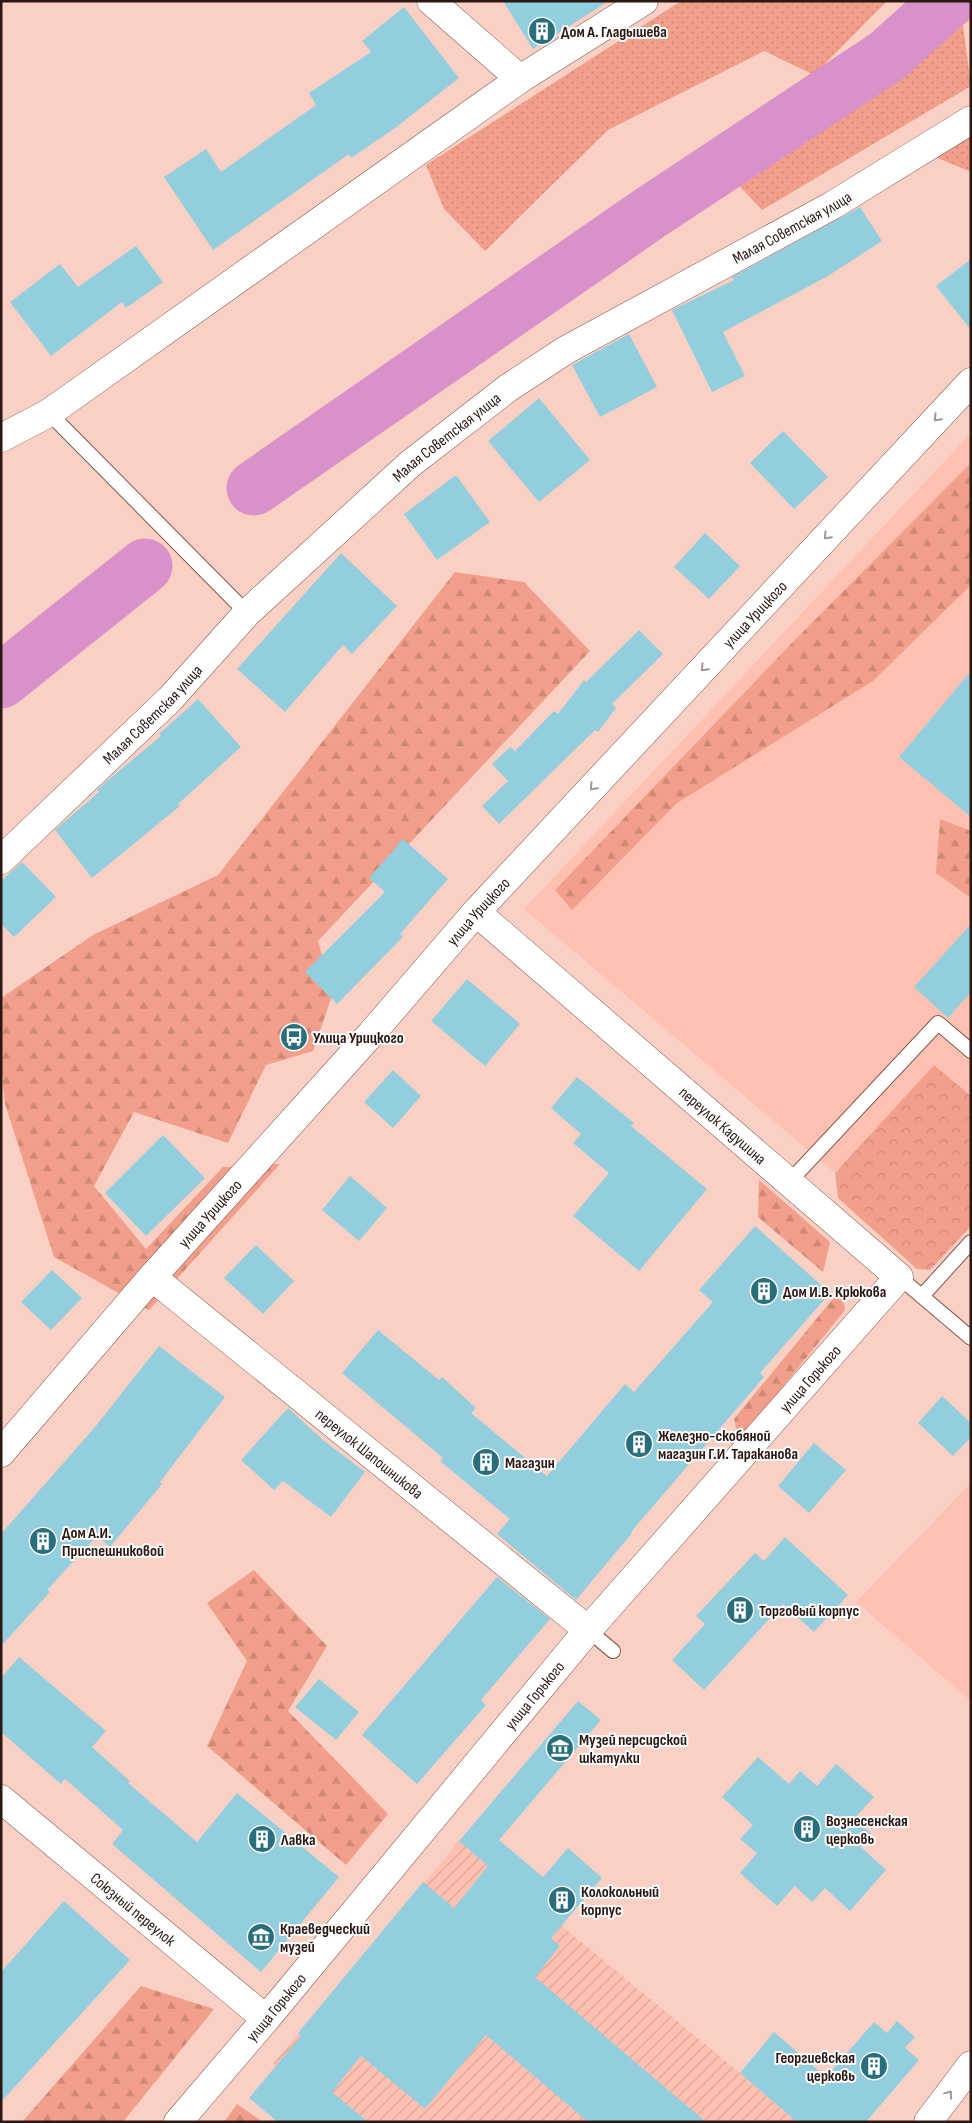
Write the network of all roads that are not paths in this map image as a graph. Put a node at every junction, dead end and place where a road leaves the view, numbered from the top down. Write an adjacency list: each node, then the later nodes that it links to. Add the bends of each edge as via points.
1 (431, 1): 3 (street)
2 (644, 1): 3 (street)
3 (520, 79): 6 (street)
4 (971, 120): 8 (street, Малая Советская улица, via 833,205 566,350 508,388 410,464)
5 (971, 382): 10 (street, улица Урицкого, one-way to 10)
6 (49, 413): 7 (street); 8 (lane)
7 (1, 438)
8 (247, 613): 9 (street, Малая Советская улица, via 170,698)
9 (1, 860)
10 (476, 912): 12 (street, переулок Кадушина); 14 (street, улица Урицкого, via 366,1040)
11 (971, 1052): 12 (lane, via 938,1023)
12 (788, 1182): 15 (street, переулок Кадушина)
13 (971, 1242): 16 (lane)
14 (152, 1277): 18 (street, улица Урицкого); 19 (street, переулок Шапошникова)
15 (899, 1277): 16 (lane, переулок Кадушина); 19 (street, улица Горького)
16 (922, 1296): 17 (lane, переулок Кадушина)
17 (971, 1338)
18 (1, 1453)
19 (588, 1630): 20 (lane); 22 (street, улица Горького)
20 (613, 1651)
21 (1, 1799): 22 (street, Союзный переулок)
22 (266, 2019): 24 (street, улица Горького)
23 (971, 2065): 25 (street, one-way to 23)
24 (178, 2122)
25 (928, 2122)

